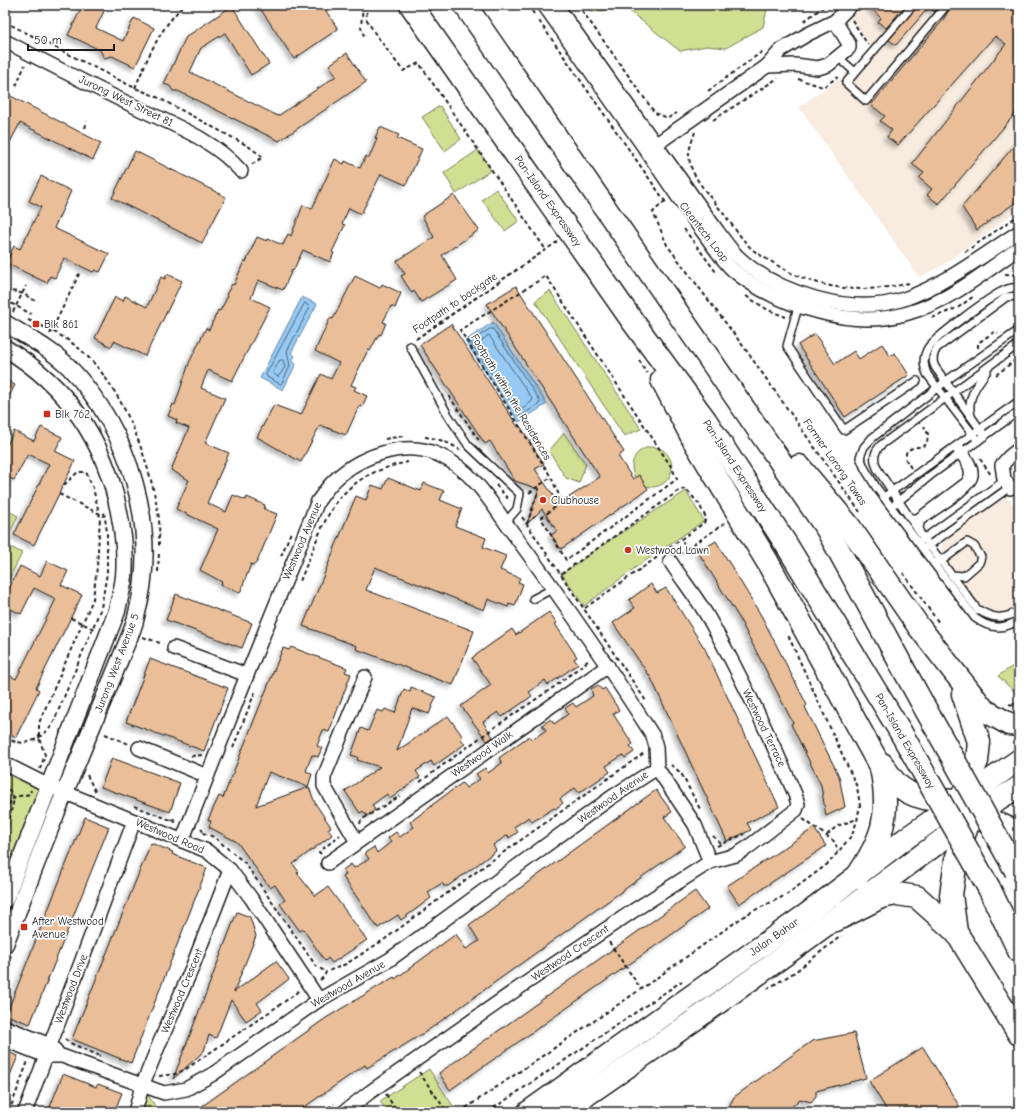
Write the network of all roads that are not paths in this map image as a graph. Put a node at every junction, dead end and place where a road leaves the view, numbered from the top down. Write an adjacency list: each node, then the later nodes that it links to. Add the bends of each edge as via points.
1 (411, 5): 20 (highway, Pan-Island Expressway)
2 (465, 5): 33 (highway)
3 (544, 5): 13 (street, Cleantech Loop)
4 (556, 5): 13 (street, Cleantech Loop)
5 (851, 5): 8 (street)
6 (913, 5): 12 (lane)
7 (947, 5): 12 (lane, via 866,101 846,83)
8 (835, 21): 10 (street, via 849,44 849,48); 11 (street, via 781,50)
9 (5, 41): 14 (street, Jurong West Street 81, via 189,131 224,153)
10 (838, 57): 11 (street, via 828,65 818,68 795,65); 12 (lane)
11 (766, 66): 13 (street)
12 (855, 72)
13 (651, 148): 15 (street, Cleantech Loop, via 737,255 767,278 810,297 835,303 902,300 946,280); 19 (street, Cleantech Loop, via 674,193 725,261 757,287)
14 (241, 171)
15 (1019, 232)
16 (1019, 248): 19 (street, Cleantech Loop, via 954,293 908,313 884,318 856,319)
17 (1019, 288): 29 (lane, via 1002,291 929,346 923,362 927,374)
18 (1019, 296): 28 (lane, via 1001,300 937,348 933,354 933,363)
19 (798, 307): 27 (lane, via 787,346 844,430)
20 (631, 318): 67 (highway, via 693,439 767,561); 89 (highway, Pan-Island Expressway, bridge, via 714,434 786,544 900,731 989,888)
21 (11, 319): 74 (street, Jurong West Avenue 5, via 68,366 96,398 122,445 138,496 145,532 144,573 136,618)
22 (1019, 330): 28 (lane)
23 (1019, 344): 26 (lane)
24 (410, 346): 49 (lane, via 448,415 468,445 520,494 518,505)
25 (5, 348): 72 (street, Jurong West Avenue 5, via 39,370 81,416 102,455 115,491 123,532 124,575 117,612)
26 (992, 365): 30 (lane); 35 (lane, via 974,391 969,410)
27 (917, 381)
28 (945, 382): 29 (lane); 30 (lane)
29 (937, 388): 31 (lane); 45 (lane, via 864,447 860,457 862,462)
30 (953, 394): 31 (lane); 35 (lane)
31 (945, 399): 37 (lane); 44 (lane, via 876,450 875,464)
32 (1019, 401): 36 (lane)
33 (743, 407): 62 (highway, via 755,415 849,526 918,627); 83 (highway, bridge, via 827,529)
34 (1019, 411): 38 (lane)
35 (972, 420): 36 (lane)
36 (980, 429): 37 (lane); 38 (lane)
37 (972, 434): 39 (lane); 40 (lane)
38 (985, 436): 39 (lane)
39 (978, 441): 42 (lane)
40 (956, 447): 42 (lane); 44 (lane)
41 (1019, 449): 43 (street, via 1002,465)
42 (961, 453): 46 (lane); 48 (lane, via 968,468 969,477 966,481 917,518); 50 (lane, via 974,471 972,481 920,522)
43 (1007, 485): 51 (lane); 52 (lane)
44 (894, 490): 45 (lane); 46 (lane)
45 (884, 497): 47 (lane)
46 (899, 501): 47 (lane); 48 (lane)
47 (892, 507): 51 (lane)
48 (912, 518): 50 (lane)
49 (505, 522): 56 (street, Westwood Avenue); 63 (street, Westwood Avenue, via 471,475 441,455 416,449 389,451 353,466 331,484 318,501)
50 (919, 530): 51 (lane)
51 (922, 540): 52 (lane)
52 (927, 548): 54 (lane)
53 (673, 559): 80 (street, Westwood Terrace, via 731,659 798,804 791,816 736,856)
54 (937, 561): 55 (lane); 55 (lane, via 967,542 974,546 981,557 980,563 964,576); 59 (lane, via 969,610 982,622 988,626 1004,627)
55 (952, 575): 58 (lane, via 977,608 989,617 1004,618)
56 (554, 588): 57 (lane); 61 (street, Westwood Avenue)
57 (534, 599)
58 (1019, 611)
59 (1019, 620)
60 (174, 648): 63 (street)
61 (604, 668): 70 (street, Westwood Avenue, via 653,736 656,747); 78 (street, Westwood Walk)
62 (954, 672): 65 (highway, via 984,710 1009,724); 75 (highway, via 967,702 979,742)
63 (247, 675): 71 (street, Westwood Avenue)
64 (364, 677): 78 (street, via 324,777 324,786)
65 (1019, 725)
66 (139, 748): 71 (street)
67 (873, 752): 75 (highway, via 895,782 907,792); 84 (highway, via 881,768 885,788 884,820 871,854)
68 (1019, 760): 75 (main road, Jalan Bahar)
69 (5, 764): 72 (street, Westwood Road)
70 (655, 768): 80 (street, via 695,825); 90 (street, Westwood Avenue, via 389,960)
71 (207, 776): 79 (street, Westwood Avenue)
72 (49, 786): 74 (street, Westwood Road); 85 (street, Jurong West Avenue 5)
73 (1019, 787): 75 (main road, Jalan Bahar)
74 (64, 792): 76 (street, Westwood Road); 88 (street, Jurong West Avenue 5)
75 (965, 809): 77 (highway); 84 (main road, Jalan Bahar); 86 (main road, Jalan Bahar); 87 (highway, via 951,895)
76 (134, 821): 79 (street, Westwood Road); 95 (street, Westwood Drive)
77 (1019, 833)
78 (353, 837): 81 (street, Westwood Walk)
79 (182, 841): 82 (street, Westwood Road, via 207,851)
80 (708, 856): 100 (street, Westwood Crescent)
81 (328, 863)
82 (230, 870): 90 (street, Westwood Road, via 252,898); 97 (street, Westwood Crescent)
83 (1018, 874)
84 (856, 878): 94 (main road, Jalan Bahar)
85 (5, 899)
86 (840, 927): 87 (highway, via 881,897 897,894 917,898); 96 (main road, Jalan Bahar)
87 (956, 932): 92 (highway)
88 (5, 944)
89 (1019, 951)
90 (319, 1000): 97 (street, Westwood Avenue, via 213,1074 186,1089 164,1093)
91 (5, 1027): 95 (street, Westwood Avenue)
92 (1019, 1034)
93 (5, 1040): 95 (street, Westwood Avenue)
94 (626, 1043): 96 (main road, via 624,1053 628,1059); 101 (main road, Jalan Bahar)
95 (50, 1046): 97 (street, Westwood Avenue, via 62,1056); 98 (street, Westwood Drive)
96 (643, 1058): 102 (main road, Jalan Bahar)
97 (145, 1081): 99 (street, Westwood Crescent)
98 (25, 1112)
99 (135, 1112)
100 (344, 1112)
101 (528, 1112)
102 (562, 1112)

